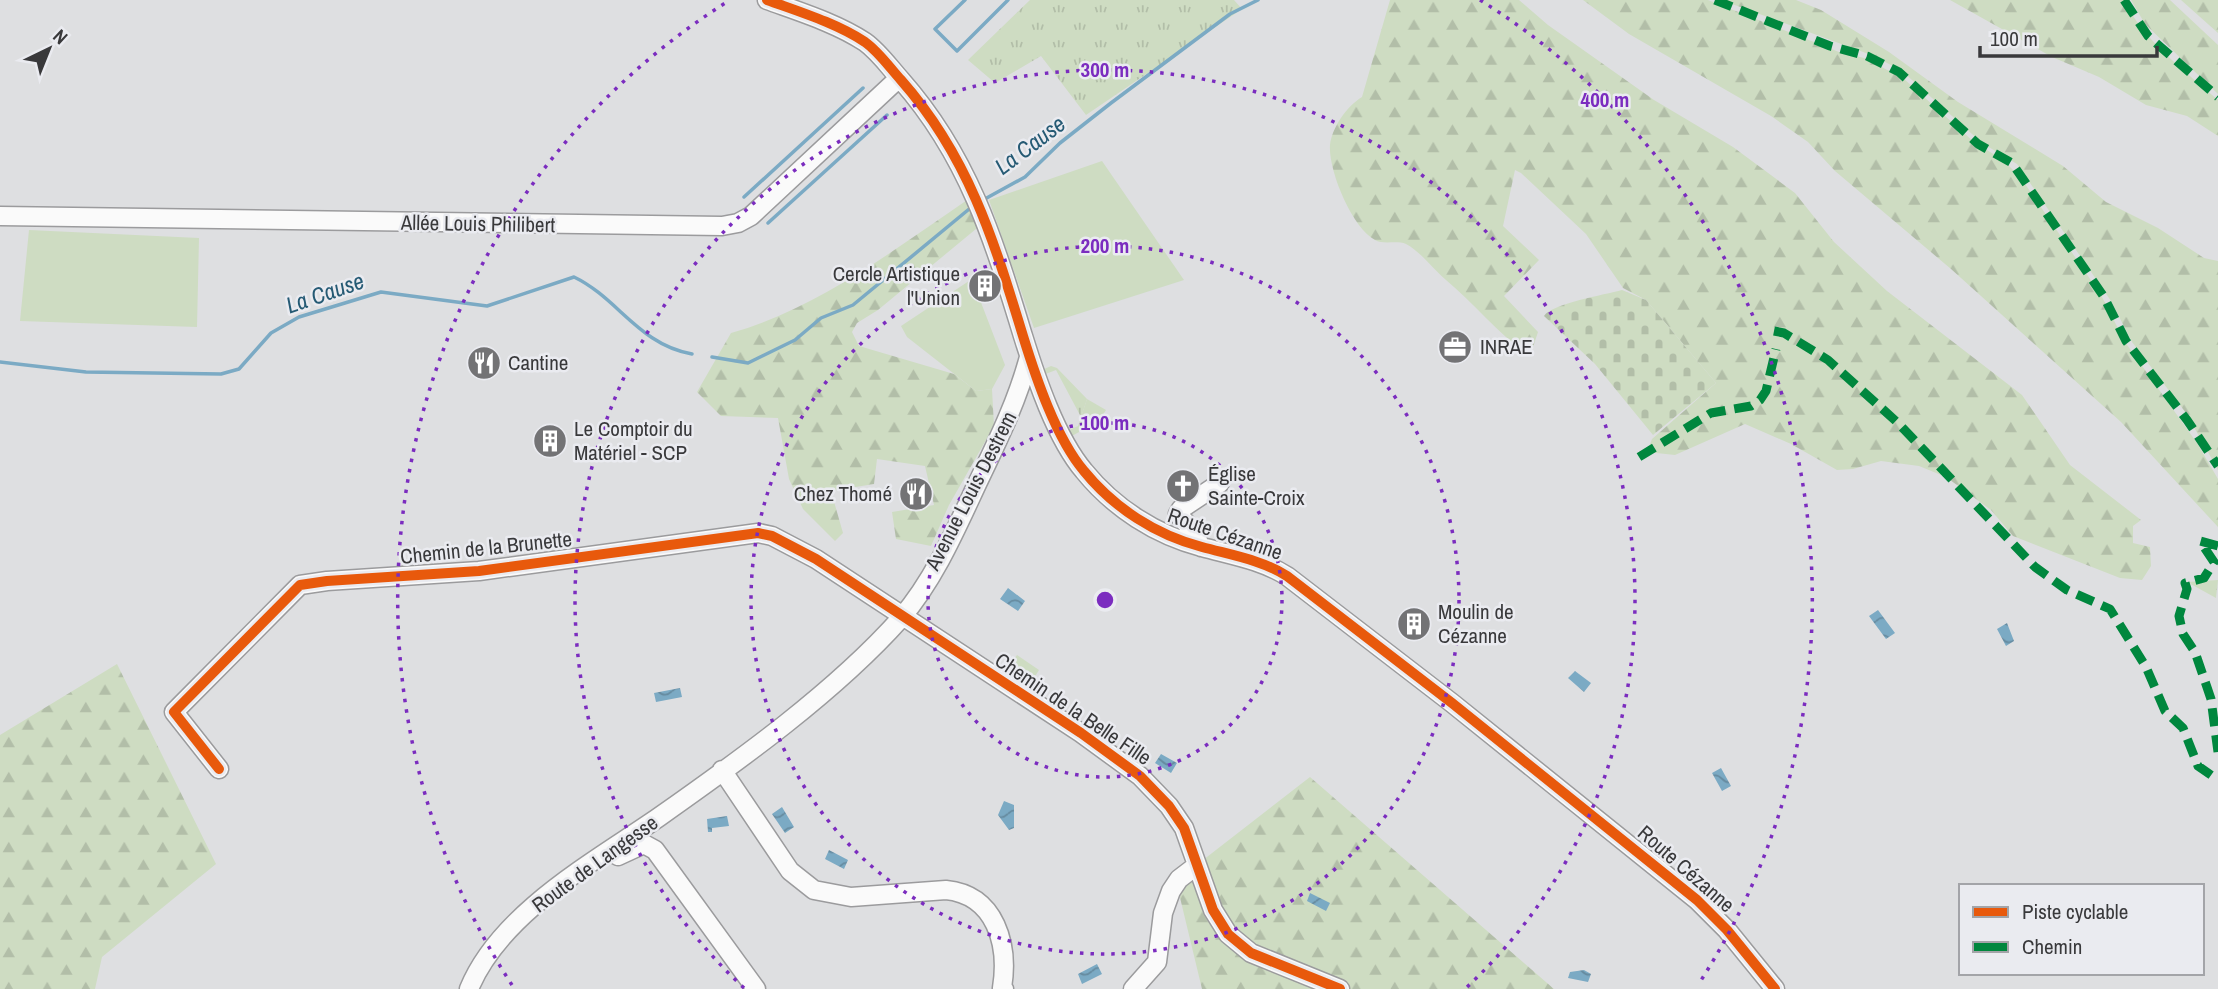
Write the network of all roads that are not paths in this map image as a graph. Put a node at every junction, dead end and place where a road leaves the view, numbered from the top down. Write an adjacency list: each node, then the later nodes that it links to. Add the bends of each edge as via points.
1 (767, 0): 2 (street, Route Cézanne, via 853,35)
2 (899, 78): 3 (street, Allée Louis Philibert, via 751,216 730,224); 4 (street, Route Cézanne, via 937,123 977,199)
3 (0, 216)
4 (1029, 357): 6 (street, Route Cézanne, via 1068,447 1086,474 1149,527); 7 (street, Avenue Louis Destrem, via 1017,399 954,532)
5 (1220, 483): 6 (street, via 1178,514)
6 (1201, 547): 18 (street, Route Cézanne, via 1268,565 1452,703 1697,900)
7 (902, 616): 8 (street, Avenue Louis Destrem, via 848,669); 9 (street, Chemin de la Brunette, via 816,559 758,533 479,571 300,585 174,712); 12 (street, Chemin de la Belle Fille, via 1140,776 1177,817)
8 (741, 757): 10 (street, Route de Langesse)
9 (219, 769)
10 (722, 770): 11 (street, Route de Langesse); 15 (street, via 790,871 814,890 851,897 946,890 979,901 1000,933 1005,968)
11 (605, 855): 13 (street, Route de Langesse, via 505,933 476,971); 14 (street, via 610,860 644,844 655,850)
12 (1196, 866): 16 (street, via 1171,891 1163,913 1157,962); 17 (street, Chemin de la Belle Fille, via 1213,910 1238,944)
13 (469, 989)
14 (756, 989)
15 (1002, 989)
16 (1133, 989)
17 (1340, 989)
18 (1775, 989)

